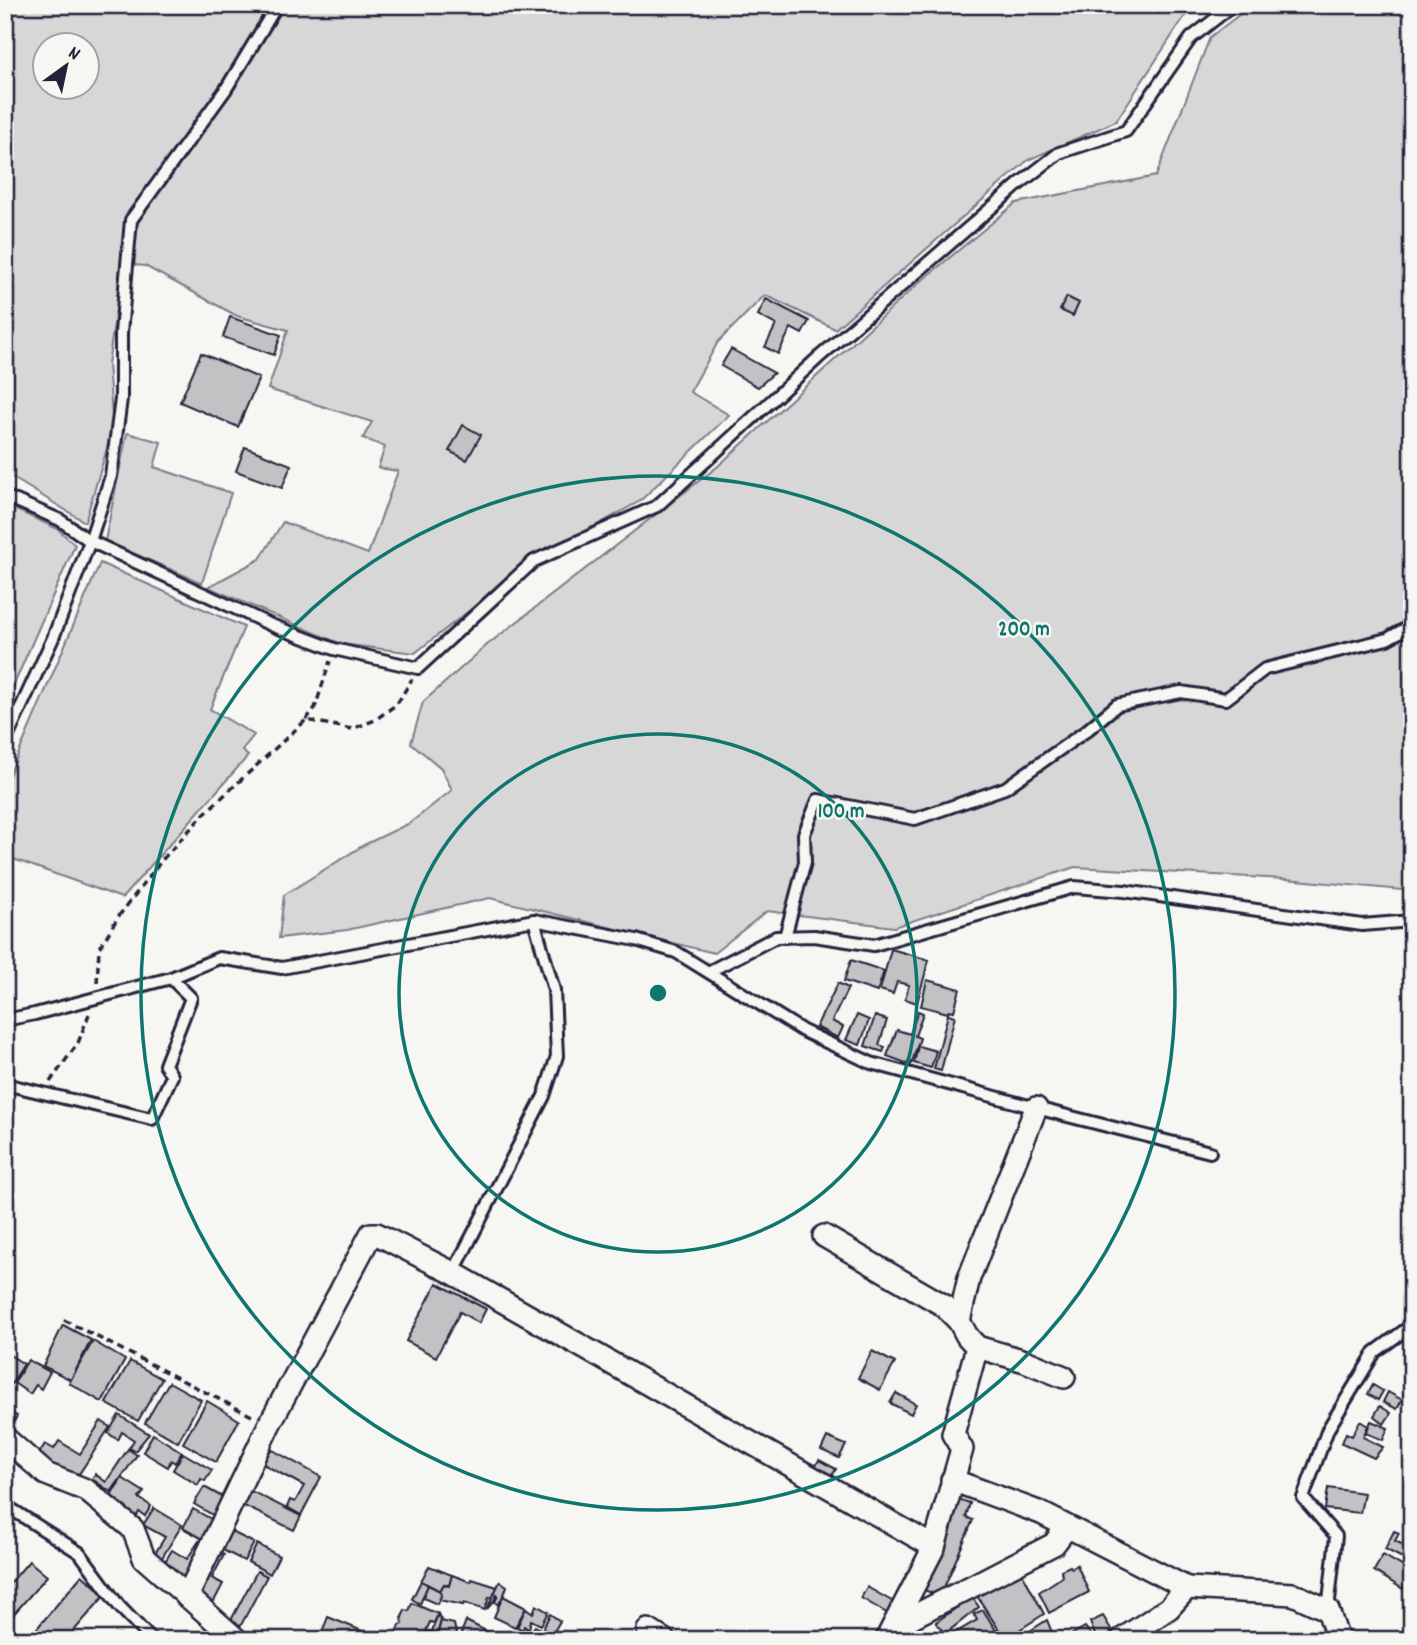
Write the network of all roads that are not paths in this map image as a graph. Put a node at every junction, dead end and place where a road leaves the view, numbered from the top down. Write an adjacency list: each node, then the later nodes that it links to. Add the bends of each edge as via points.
1 (277, 5): 4 (lane, via 226,89 131,220 121,333 121,399 111,476)
2 (1233, 5): 4 (lane, via 1191,38 1126,131 1049,160 818,358 657,506 534,561 418,668 334,649 271,625)
3 (5, 496): 4 (lane, via 60,520)
4 (90, 541): 6 (lane, via 53,638)
5 (1412, 625): 9 (lane, via 1388,639 1265,670 1226,699 1181,692 1117,705 1005,788 915,819 818,800 804,834 805,862)
6 (5, 742)
7 (534, 920): 10 (lane, via 666,949); 11 (lane, via 282,968 219,958); 17 (lane, via 554,990 557,1056 544,1096)
8 (1412, 921): 9 (lane, via 1362,925 1074,887 874,945 814,936)
9 (785, 937): 10 (lane, via 776,937)
10 (710, 971): 14 (lane, via 803,1031 871,1063)
11 (171, 978): 12 (lane); 13 (lane, via 191,998 165,1065 172,1076 152,1119)
12 (5, 1020)
13 (5, 1084)
14 (1035, 1108): 15 (lane); 18 (street, via 969,1278)
15 (1210, 1152)
16 (824, 1236): 18 (street, via 943,1305)
17 (453, 1273): 26 (street); 28 (street, via 371,1234 269,1425)
18 (959, 1321): 20 (street)
19 (1412, 1325): 29 (lane, via 1375,1352 1328,1429 1304,1498 1336,1536)
20 (977, 1347): 21 (street); 23 (street, via 953,1434 962,1449)
21 (1064, 1377)
22 (5, 1438): 28 (street, via 46,1474 86,1490 133,1529 144,1558)
23 (952, 1480): 25 (street); 26 (street)
24 (5, 1505): 31 (lane, via 80,1553 118,1606)
25 (1067, 1527): 27 (street); 30 (street, via 1054,1544)
26 (934, 1547): 30 (street)
27 (1186, 1588): 29 (street, via 1293,1594); 33 (street, via 1169,1608)
28 (187, 1597): 32 (street)
29 (1328, 1610): 34 (street)
30 (889, 1633)
31 (152, 1640)
32 (237, 1640)
33 (1121, 1640)
34 (1340, 1640)

